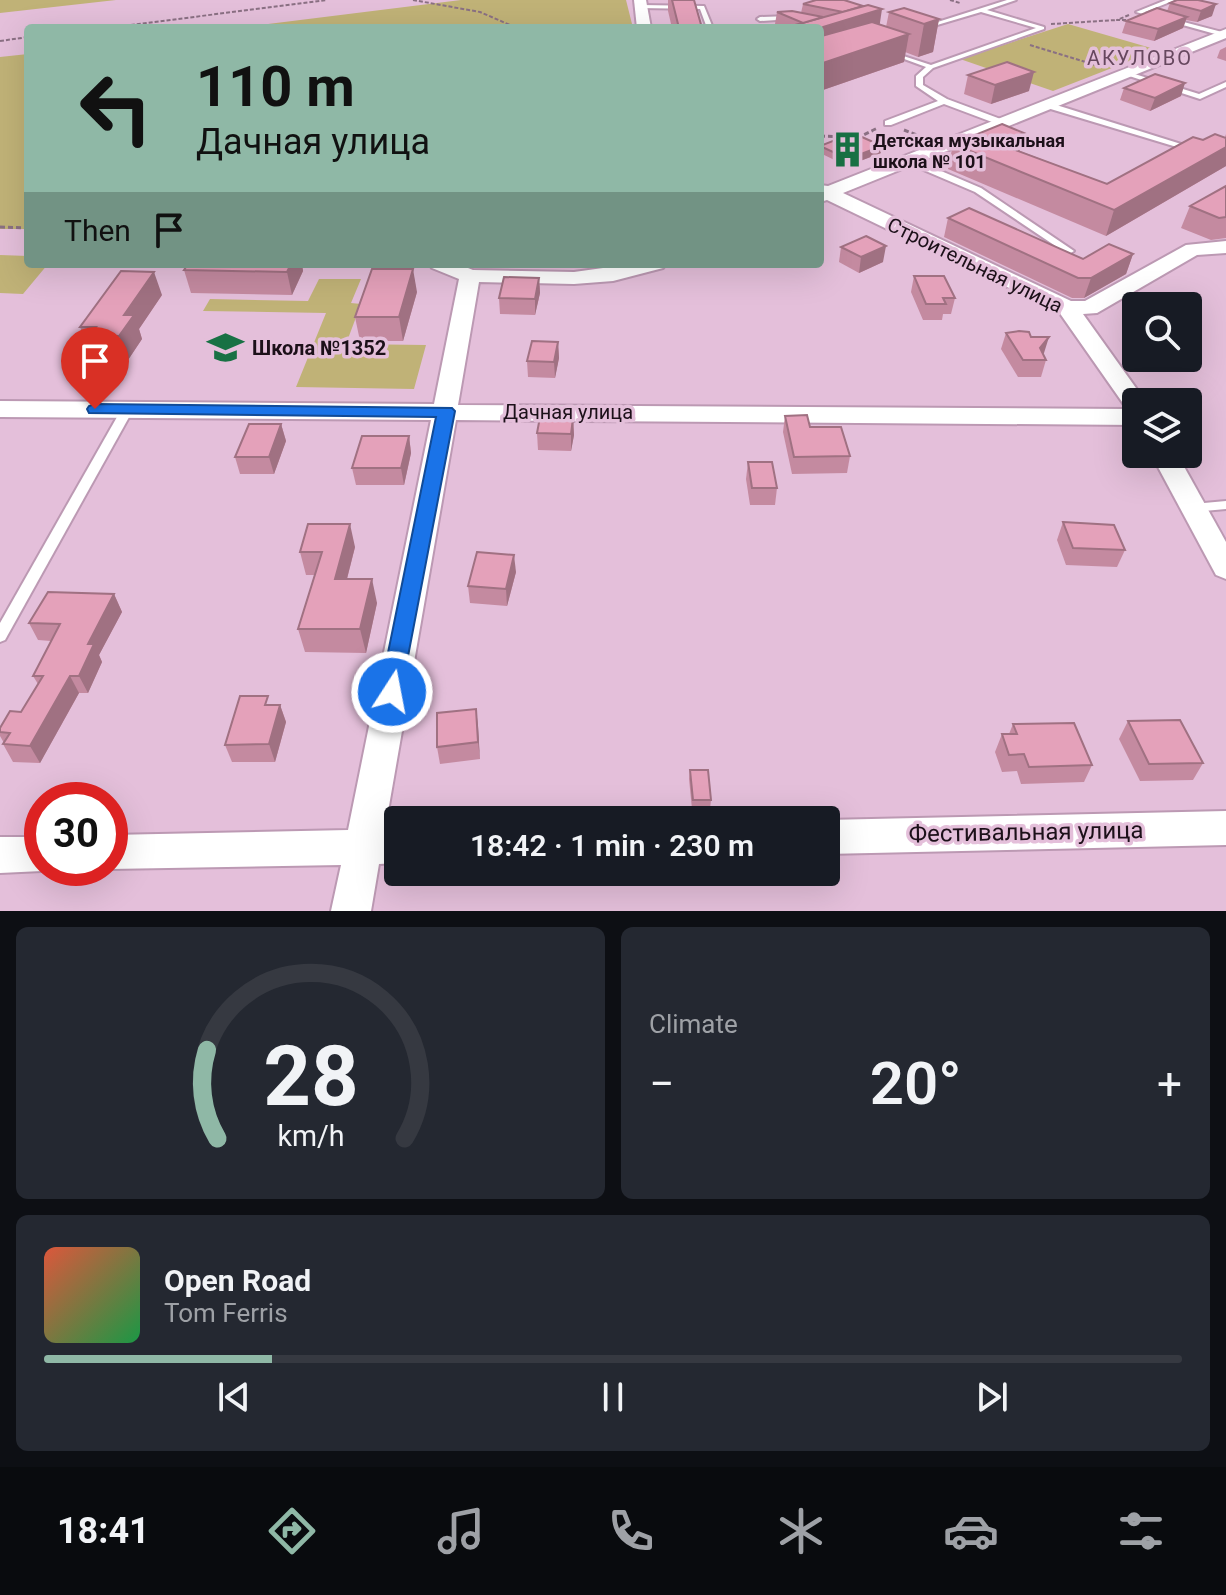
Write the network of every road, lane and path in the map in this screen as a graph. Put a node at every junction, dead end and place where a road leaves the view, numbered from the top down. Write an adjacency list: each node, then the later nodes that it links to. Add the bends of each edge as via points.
1 (327, 0): 10 (path)
2 (413, 0): 11 (path, via 466,8)
3 (1013, 0): 6 (lane)
4 (1172, 0): 16 (lane, via 1139,12)
5 (641, 3): 12 (street); 13 (lane, via 702,7)
6 (981, 10): 14 (lane); 15 (lane)
7 (760, 19): 9 (lane)
8 (1117, 20): 15 (path, via 1060,21)
9 (806, 21)
10 (138, 24)
11 (512, 24)
12 (644, 24)
13 (708, 24)
14 (923, 27)
15 (1042, 28): 18 (lane)
16 (1225, 34): 22 (street)
17 (24, 38): 19 (path)
18 (1008, 39): 21 (lane); 22 (path)
19 (0, 41)
20 (880, 49): 21 (lane)
21 (931, 67): 24 (lane, via 919,76 920,86)
22 (1125, 73): 23 (lane, via 1200,97); 25 (street)
23 (1226, 84)
24 (944, 101): 26 (lane); 27 (lane)
25 (1047, 105): 27 (street); 32 (lane)
26 (888, 123): 29 (path); 30 (path)
27 (1003, 123): 33 (street)
28 (824, 136): 29 (path)
29 (855, 139): 31 (path)
30 (931, 140)
31 (867, 145)
32 (1196, 150)
33 (910, 161): 34 (street); 39 (lane, via 978,190)
34 (824, 193)
35 (824, 193): 44 (street, Строительная улица)
36 (0, 227): 37 (path)
37 (24, 228)
38 (1226, 247): 44 (street, via 1193,249 1089,308)
39 (1069, 251)
40 (449, 268): 43 (street)
41 (640, 268): 42 (street, via 613,275)
42 (534, 271): 43 (street)
43 (470, 276): 48 (street)
44 (1067, 307): 45 (street, Строительная улица)
45 (1124, 388)
46 (0, 409): 47 (street, Дачная улица)
47 (127, 410): 48 (street, Дачная улица); 54 (lane)
48 (446, 411): 49 (street, Дачная улица); 57 (street)
49 (1122, 417)
50 (1172, 468): 52 (street)
51 (1226, 505): 52 (lane)
52 (1193, 508): 53 (street)
53 (1226, 568)
54 (0, 636)
55 (1226, 828): 56 (street, Фестивальная улица)
56 (840, 837)
57 (380, 847): 58 (street); 61 (street)
58 (128, 852)
59 (24, 854): 60 (street)
60 (0, 855)
61 (351, 911)

